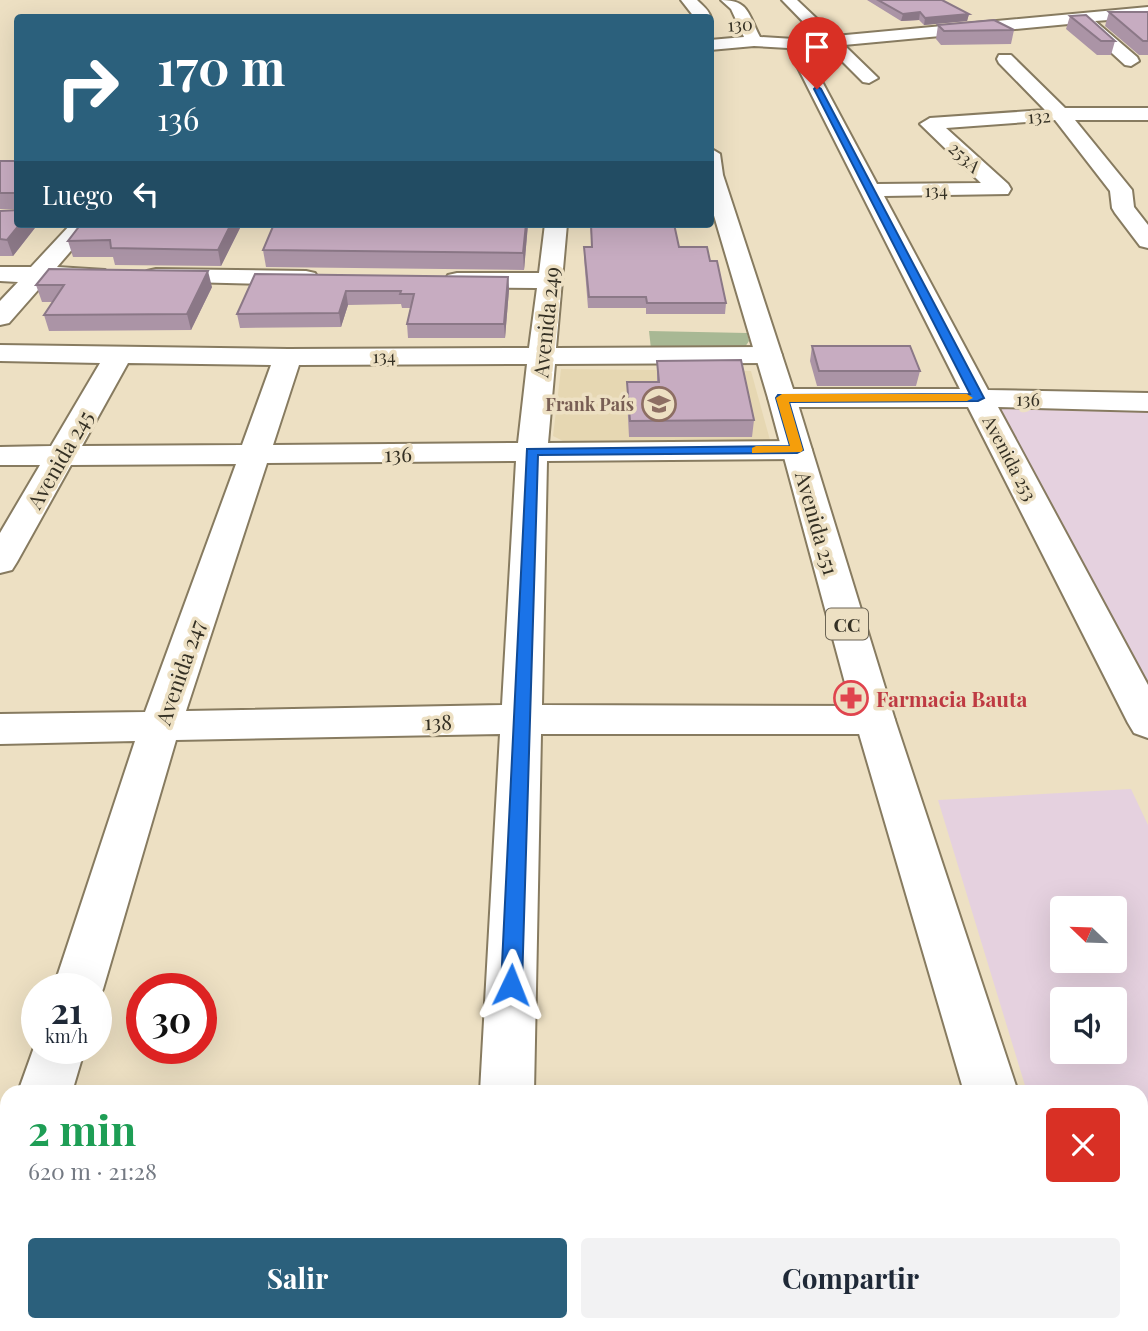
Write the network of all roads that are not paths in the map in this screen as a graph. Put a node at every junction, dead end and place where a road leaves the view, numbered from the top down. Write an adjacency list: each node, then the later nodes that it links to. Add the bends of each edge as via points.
1 (688, 0): 5 (street)
2 (728, 0): 8 (street, via 737,7)
3 (789, 0): 9 (street)
4 (1148, 12): 6 (street, 130)
5 (701, 14)
6 (1082, 18): 7 (street, 130); 12 (street)
7 (1005, 26): 9 (street, 130); 14 (street, via 1023,50 1005,59)
8 (754, 41): 10 (street, 130); 11 (street, 130)
9 (834, 41): 10 (street, 130); 13 (street)
10 (794, 44): 19 (street, Avenida 253)
11 (714, 46)
12 (1139, 67)
13 (869, 78)
14 (1060, 114): 15 (street, 132); 16 (street, 132); 20 (street)
15 (1148, 114)
16 (930, 124): 18 (street, 253A)
17 (714, 178): 33 (street, Avenida 251 / CC)
18 (1000, 189): 19 (street, 134)
19 (871, 190): 37 (street, Avenida 253)
20 (1121, 190): 21 (street); 24 (street, via 1124,208)
21 (1148, 190)
22 (79, 228): 26 (street)
23 (556, 228): 29 (street, Avenida 249)
24 (1148, 242)
25 (0, 274): 26 (street)
26 (38, 274): 27 (street); 30 (street)
27 (336, 278)
28 (429, 279): 29 (street)
29 (550, 281): 32 (street, Avenida 249)
30 (0, 317)
31 (0, 354): 34 (street, 134)
32 (541, 355): 33 (street, 134); 35 (street, 134); 40 (street, Avenida 249)
33 (768, 355): 36 (street, Avenida 251 / CC)
34 (118, 356): 35 (street, 134); 42 (street, Avenida 245)
35 (288, 357): 43 (street, Avenida 247)
36 (782, 398): 37 (street, 136); 39 (street, Avenida 251 / CC)
37 (978, 398): 38 (street, 136); 47 (street, Avenida 253)
38 (1148, 402)
39 (797, 450): 40 (street, 136); 46 (street, Avenida 251 / CC)
40 (532, 451): 43 (street, 136); 45 (street, Avenida 249)
41 (0, 456): 42 (street, 136)
42 (61, 456): 43 (street, 136); 44 (street, Avenida 245)
43 (254, 456): 48 (street, Avenida 247)
44 (0, 562)
45 (521, 719): 46 (street, 138); 48 (street, 138); 53 (street, Avenida 249)
46 (875, 720): 54 (street, Avenida 251 / CC)
47 (1148, 723)
48 (160, 726): 49 (street, 138); 50 (street, Avenida 247)
49 (0, 729)
50 (83, 973)
51 (54, 1064): 52 (street)
52 (47, 1085)
53 (507, 1085)
54 (989, 1085)

